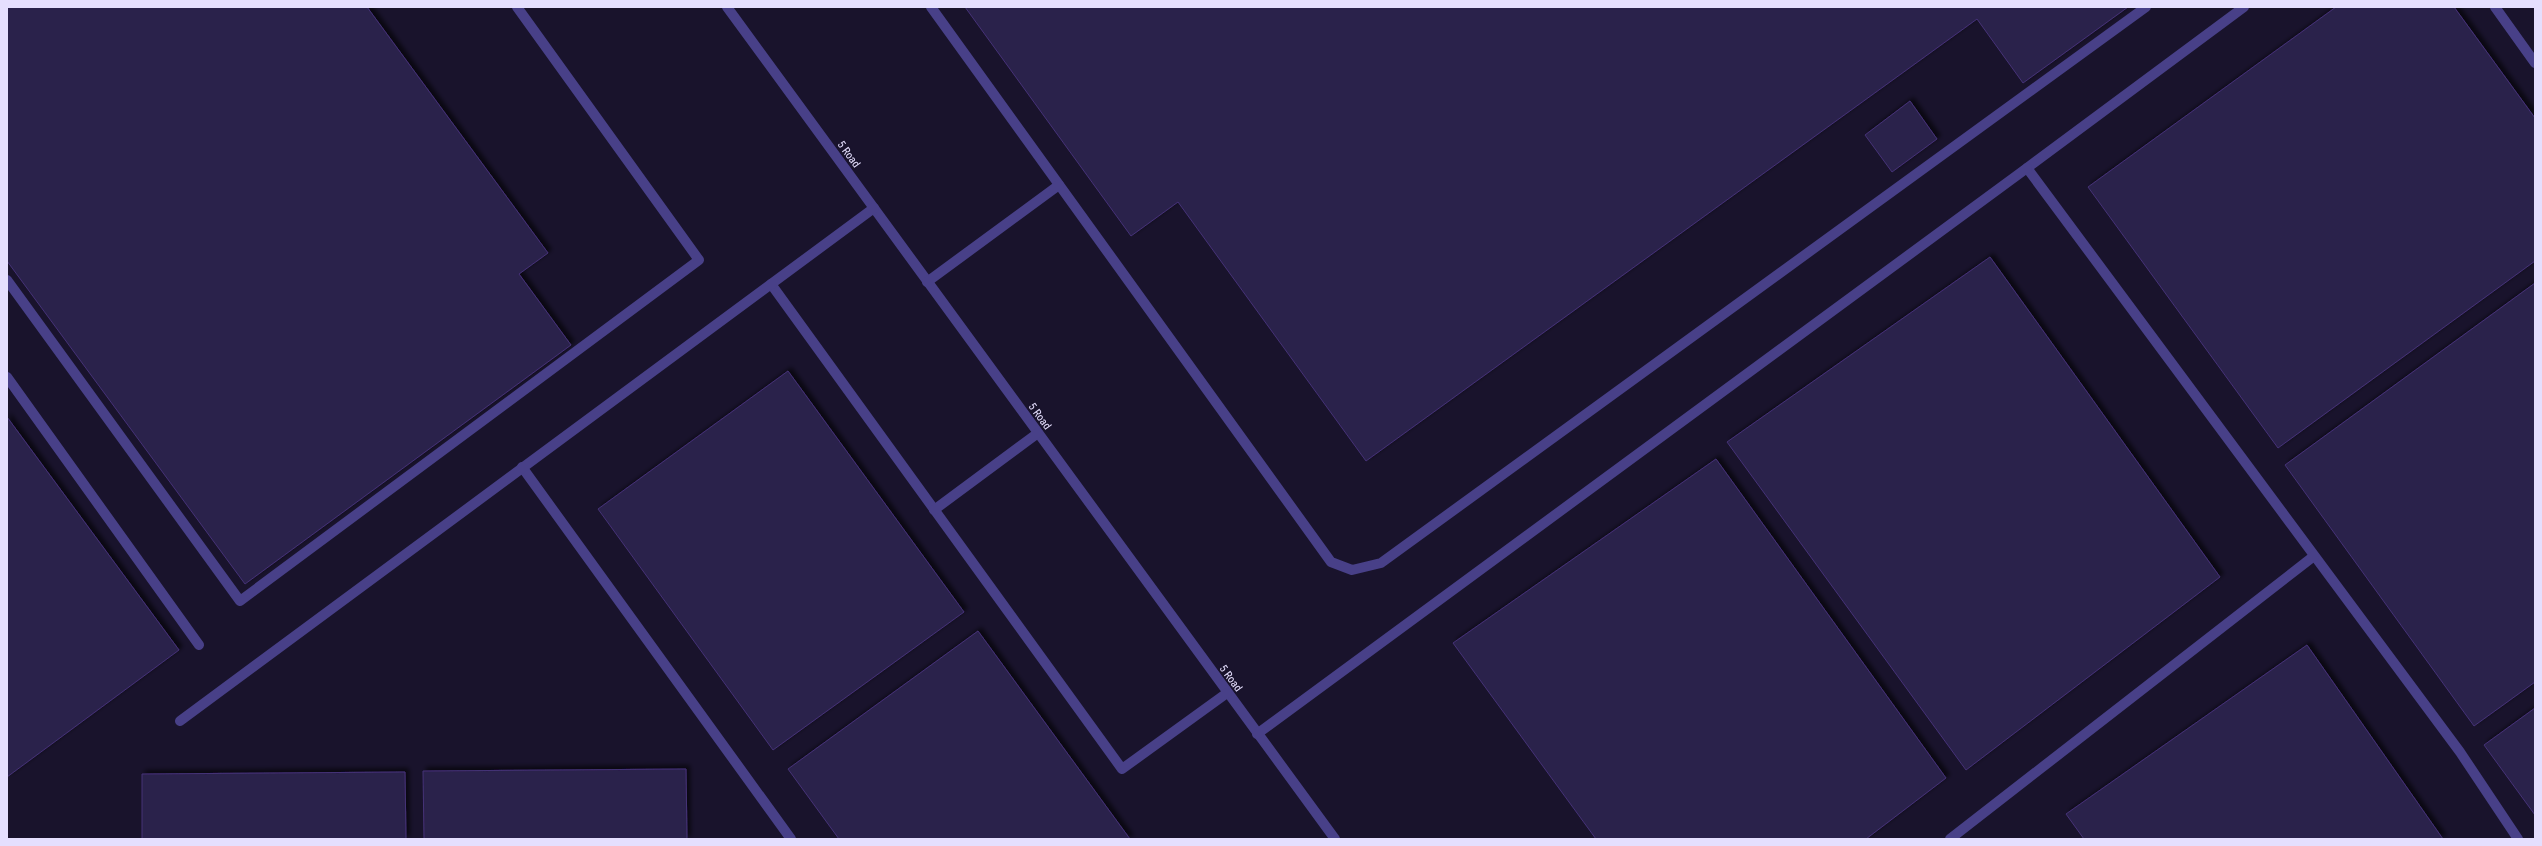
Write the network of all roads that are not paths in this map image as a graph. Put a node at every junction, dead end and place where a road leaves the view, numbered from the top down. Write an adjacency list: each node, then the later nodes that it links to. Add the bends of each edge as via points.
1 (517, 7): 11 (street, via 699,260 240,600)
2 (727, 7): 10 (street, 5 Road)
3 (931, 7): 9 (street)
4 (2146, 7): 9 (street, via 1381,564 1352,570 1331,562)
5 (2244, 7): 8 (street)
6 (2495, 7): 7 (street)
7 (2535, 63)
8 (2027, 168): 18 (street); 22 (street)
9 (1059, 185): 12 (street)
10 (874, 208): 12 (street, 5 Road); 13 (street)
11 (7, 280)
12 (928, 282): 15 (street, 5 Road)
13 (771, 284): 16 (street); 17 (street)
14 (7, 377): 19 (street)
15 (1038, 433): 17 (street); 20 (street, 5 Road)
16 (522, 467): 21 (street); 23 (street)
17 (934, 510): 20 (street, via 1122,770)
18 (2314, 556): 25 (street); 26 (street, via 2460,752)
19 (199, 645)
20 (1227, 693): 22 (street, 5 Road)
21 (180, 721)
22 (1257, 734): 24 (street, 5 Road)
23 (791, 839)
24 (1335, 839)
25 (1950, 839)
26 (2518, 839)

